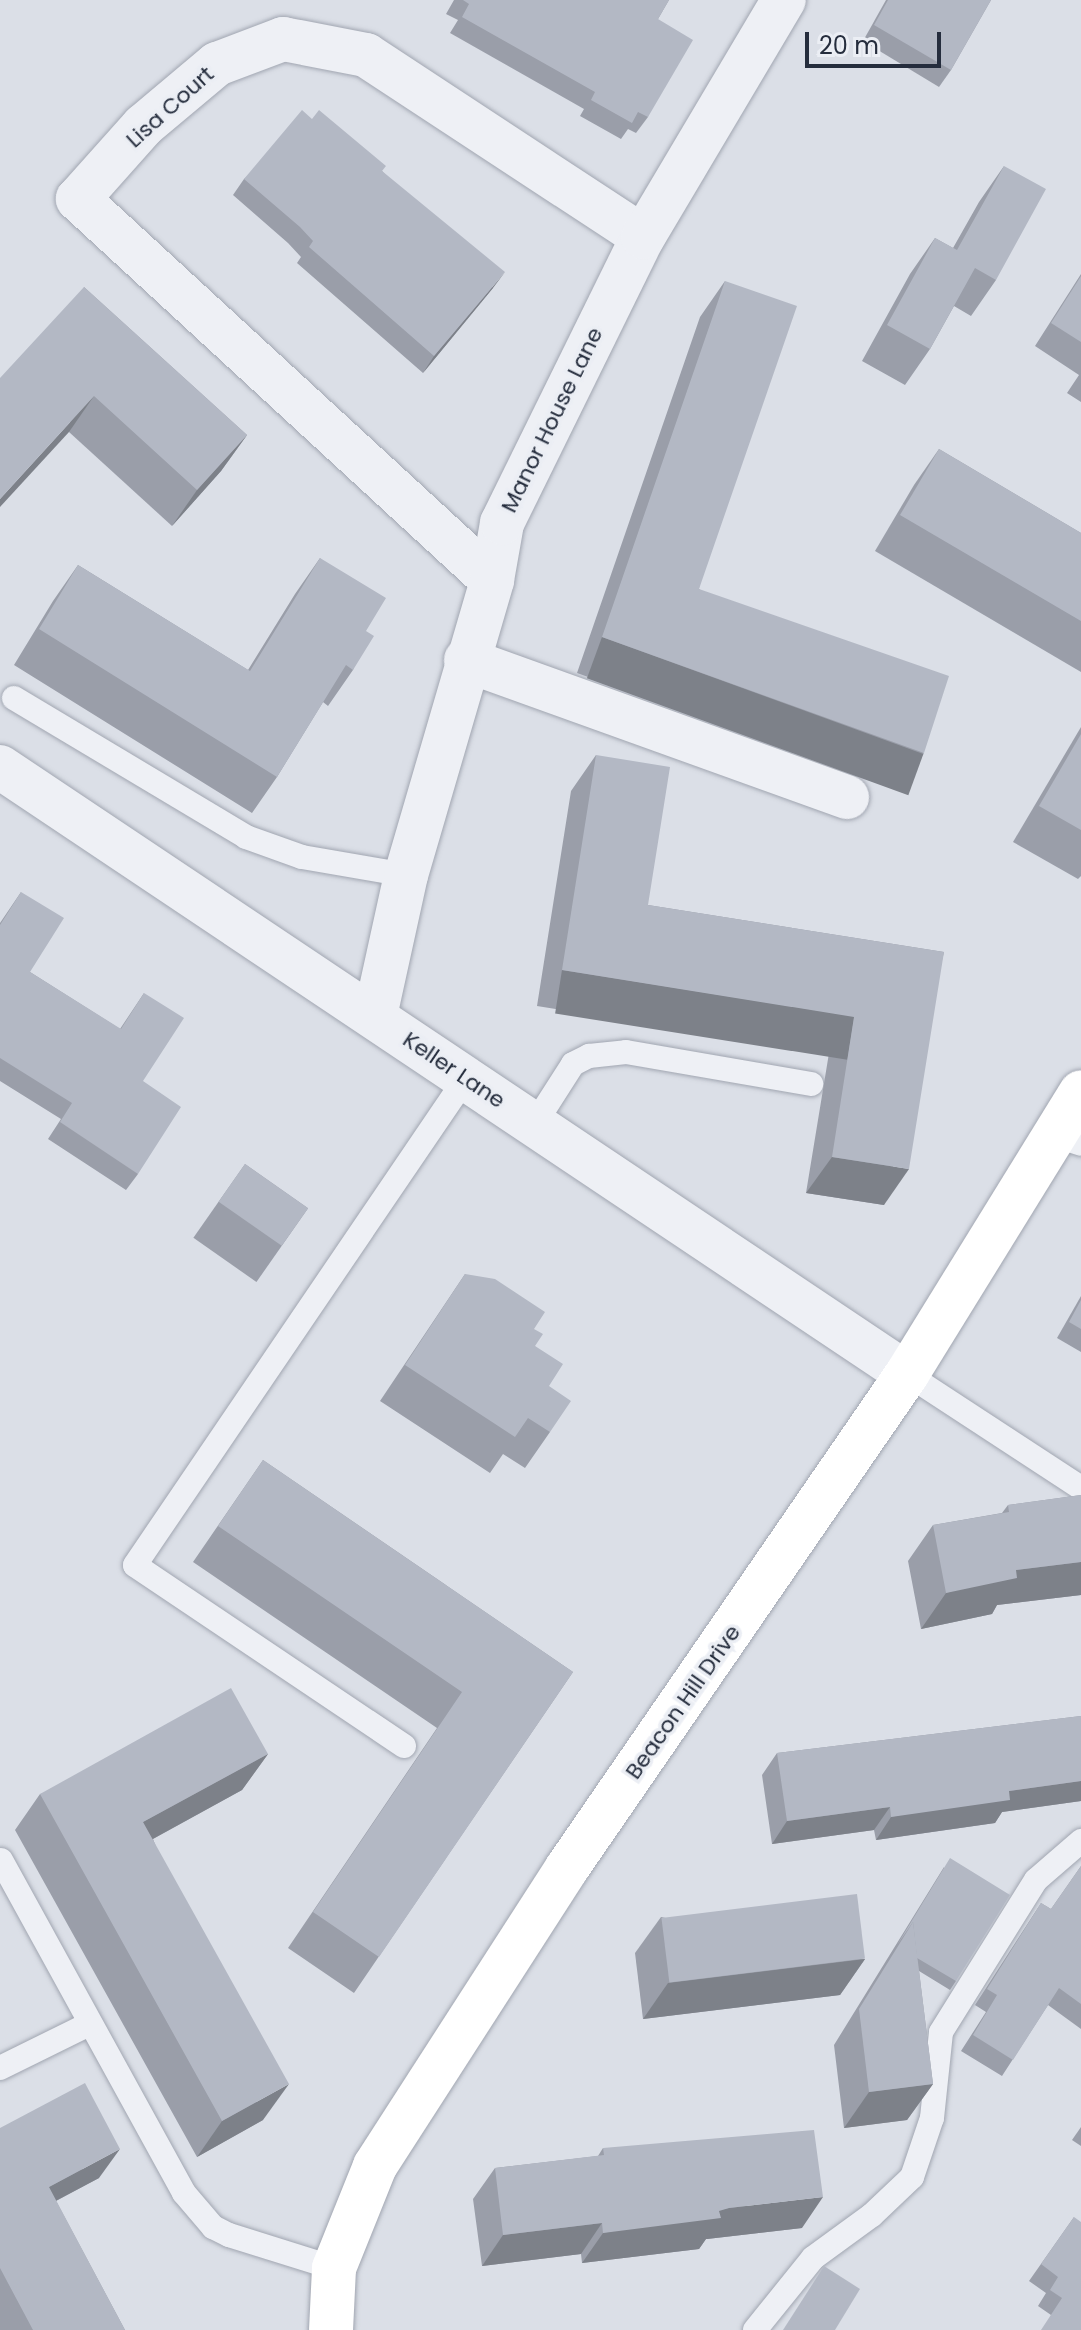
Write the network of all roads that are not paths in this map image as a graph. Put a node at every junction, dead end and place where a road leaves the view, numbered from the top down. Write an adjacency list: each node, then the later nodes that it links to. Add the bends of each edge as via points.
1 (784, 0): 2 (street, Manor House Lane)
2 (643, 237): 3 (street, Manor House Lane, via 502,523); 3 (street, Lisa Court, via 366,55 283,39 217,64 143,126 78,199)
3 (492, 580): 4 (street, Manor House Lane)
4 (466, 660): 7 (street); 8 (street, Manor House Lane)
5 (14, 698): 8 (lane, via 246,837 302,857)
6 (0, 767): 9 (street, Keller Lane)
7 (847, 797)
8 (406, 875): 9 (street, Manor House Lane)
9 (375, 1016): 10 (street, Keller Lane)
10 (465, 1079): 13 (street, Keller Lane); 17 (lane, via 135,1565)
11 (811, 1084): 13 (lane, via 626,1052 589,1056 573,1064)
12 (1081, 1092): 14 (street, Beacon Hill Drive)
13 (534, 1125): 15 (street, Keller Lane)
14 (1068, 1140): 15 (street, Beacon Hill Drive)
15 (907, 1374): 16 (lane); 22 (street, Beacon Hill Drive, via 567,1868 375,2166)
16 (1081, 1488)
17 (404, 1746)
18 (1081, 1841): 24 (lane, via 1036,1880 941,2032 932,2118 912,2177 872,2215 813,2258)
19 (1, 1860): 20 (lane)
20 (89, 2024): 21 (lane); 22 (lane, via 184,2193 213,2227 268,2251)
21 (0, 2068)
22 (334, 2268): 23 (street, Beacon Hill Drive)
23 (331, 2330)
24 (755, 2330)

